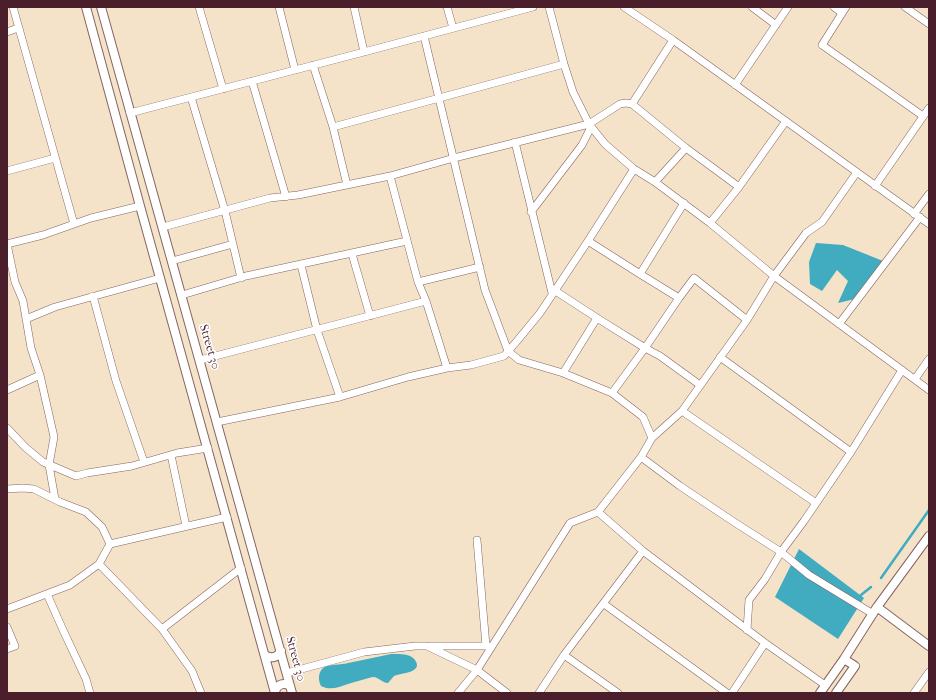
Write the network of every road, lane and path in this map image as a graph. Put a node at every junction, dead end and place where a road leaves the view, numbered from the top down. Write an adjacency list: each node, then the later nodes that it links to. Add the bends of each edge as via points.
1 (13, 7): 18 (street)
2 (86, 7): 54 (street)
3 (101, 7): 34 (street, Street 30)
4 (199, 7): 29 (street)
5 (279, 7): 26 (street)
6 (354, 7): 23 (street)
7 (447, 7): 19 (street)
8 (533, 7): 19 (street)
9 (549, 7): 24 (street)
10 (624, 7): 22 (street)
11 (752, 7): 17 (street)
12 (788, 7): 17 (street)
13 (834, 7): 15 (street)
14 (905, 7): 16 (street)
15 (844, 10): 35 (street, via 822,45)
16 (929, 24)
17 (776, 25): 28 (street)
18 (18, 28): 20 (street); 41 (street)
19 (453, 28): 21 (street)
20 (7, 32)
21 (424, 36): 23 (street); 31 (street)
22 (673, 40): 28 (street); 32 (street)
23 (364, 52): 25 (street)
24 (564, 64): 31 (street); 37 (street, via 573,92)
25 (313, 65): 26 (street); 38 (street)
26 (295, 70): 27 (street)
27 (252, 81): 29 (street); 52 (street)
28 (735, 85): 36 (street)
29 (223, 89): 30 (street)
30 (191, 97): 34 (street); 55 (street)
31 (439, 99): 38 (street); 42 (street)
32 (632, 104): 37 (street, via 620,104); 40 (street)
33 (929, 108): 35 (street)
34 (130, 113): 61 (street, Street 30)
35 (923, 116): 49 (street)
36 (786, 121): 45 (street); 50 (street)
37 (590, 125): 39 (street); 43 (street, via 605,144); 56 (street, via 582,145)
38 (333, 127): 48 (street)
39 (514, 142): 42 (street); 56 (street)
40 (686, 148): 47 (street); 50 (street)
41 (55, 158): 44 (street); 59 (street)
42 (454, 158): 46 (street); 68 (street)
43 (634, 169): 47 (street); 63 (street)
44 (7, 171)
45 (857, 172): 49 (street); 70 (street, via 822,222 806,233)
46 (390, 176): 48 (street); 62 (street)
47 (655, 182): 53 (street)
48 (347, 185): 52 (street)
49 (875, 186): 57 (street)
50 (739, 187): 58 (street)
51 (929, 194): 57 (street)
52 (286, 197): 55 (street, via 270,198)
53 (684, 203): 58 (street); 69 (street)
54 (140, 206): 59 (street); 71 (street)
55 (225, 211): 61 (street); 64 (street)
56 (531, 212): 74 (street)
57 (917, 216): 60 (street); 83 (street)
58 (710, 223): 70 (street)
59 (74, 224): 81 (street, via 7,244)
60 (929, 224)
61 (163, 227): 66 (street, Street 30)
62 (407, 241): 65 (street); 73 (street)
63 (588, 241): 69 (street); 74 (street)
64 (233, 244): 66 (street); 72 (street)
65 (352, 254): 67 (street); 79 (street)
66 (172, 261): 75 (street, Street 30)
67 (301, 265): 72 (street); 84 (street)
68 (480, 267): 73 (street); 86 (street, via 485,290)
69 (640, 274): 77 (street)
70 (774, 276): 82 (street); 83 (street)
71 (160, 278): 76 (street); 104 (street)
72 (241, 278): 75 (street)
73 (418, 282): 78 (street)
74 (553, 292): 80 (street); 86 (street, via 540,313)
75 (182, 295): 89 (street, Street 30)
76 (93, 296): 81 (street); 108 (street, via 116,380)
77 (679, 298): 82 (street, via 694,278); 85 (street)
78 (426, 301): 79 (street); 90 (street)
79 (370, 316): 84 (street)
80 (597, 318): 85 (street); 92 (street)
81 (26, 319): 93 (street, via 31,348)
82 (748, 320): 87 (street)
83 (839, 324): 91 (street)
84 (317, 330): 89 (street); 99 (street)
85 (645, 348): 95 (street); 98 (street)
86 (508, 351): 90 (street, via 504,356 471,366); 92 (street, via 520,360)
87 (720, 357): 95 (street); 105 (street)
88 (929, 359): 94 (street)
89 (200, 360): 101 (street, Street 30)
90 (447, 368): 99 (street)
91 (902, 370): 94 (street); 105 (street)
92 (563, 373): 98 (street)
93 (40, 375): 96 (street); 109 (street, via 54,437)
94 (915, 379): 97 (street)
95 (700, 385): 100 (street)
96 (7, 390)
97 (929, 390)
98 (612, 394): 103 (street, via 643,417)
99 (340, 397): 101 (street)
100 (682, 411): 103 (street); 112 (street)
101 (217, 422): 135 (street, Street 30)
102 (7, 429): 109 (street, via 42,462)
103 (652, 438): 107 (street)
104 (208, 448): 106 (street); 114 (street)
105 (850, 452): 112 (street)
106 (171, 455): 108 (street); 115 (street)
107 (641, 457): 113 (street); 120 (street, via 680,486)
108 (144, 462): 109 (street, via 76,476)
109 (49, 465): 111 (street)
110 (7, 490): 111 (street, via 34,489)
111 (55, 499): 118 (street, via 86,512 102,527)
112 (816, 503): 120 (street)
113 (598, 512): 119 (street); 132 (street, via 570,523)
114 (226, 517): 115 (street); 122 (street)
115 (186, 526): 118 (street)
116 (929, 536): 126 (street)
117 (477, 540): 132 (street)
118 (110, 544): 121 (street)
119 (643, 551): 124 (street); 129 (street)
120 (781, 552): 126 (street, via 809,575); 129 (street, via 749,600)
121 (99, 564): 123 (street, via 70,585); 128 (street)
122 (241, 568): 128 (street); 136 (street)
123 (47, 594): 125 (street); 145 (street)
124 (604, 604): 137 (street); 151 (street)
125 (7, 609)
126 (875, 611): 133 (street); 138 (street)
127 (7, 627): 134 (street, via 15,646)
128 (162, 629): 146 (street, via 192,671)
129 (747, 630): 130 (street)
130 (765, 643): 142 (street); 152 (street)
131 (427, 646): 132 (street); 139 (street); 141 (street, via 364,652)
132 (489, 646): 139 (street)
133 (929, 646)
134 (7, 649)
135 (281, 651): 136 (street, via 276,657); 141 (street, Street 30)
136 (265, 655): 144 (street)
137 (564, 655): 149 (street); 150 (street)
138 (844, 659): 142 (street); 154 (street, via 855,666)
139 (477, 670): 147 (street); 148 (street)
140 (929, 672): 155 (street)
141 (287, 673): 143 (street, Street 30)
142 (825, 685): 153 (street)
143 (291, 690): 144 (street, via 286,684 279,685)
144 (275, 692)
145 (90, 693)
146 (201, 693)
147 (458, 693)
148 (507, 693)
149 (538, 693)
150 (618, 693)
151 (727, 693)
152 (732, 693)
153 (820, 693)
154 (836, 693)
155 (914, 693)

